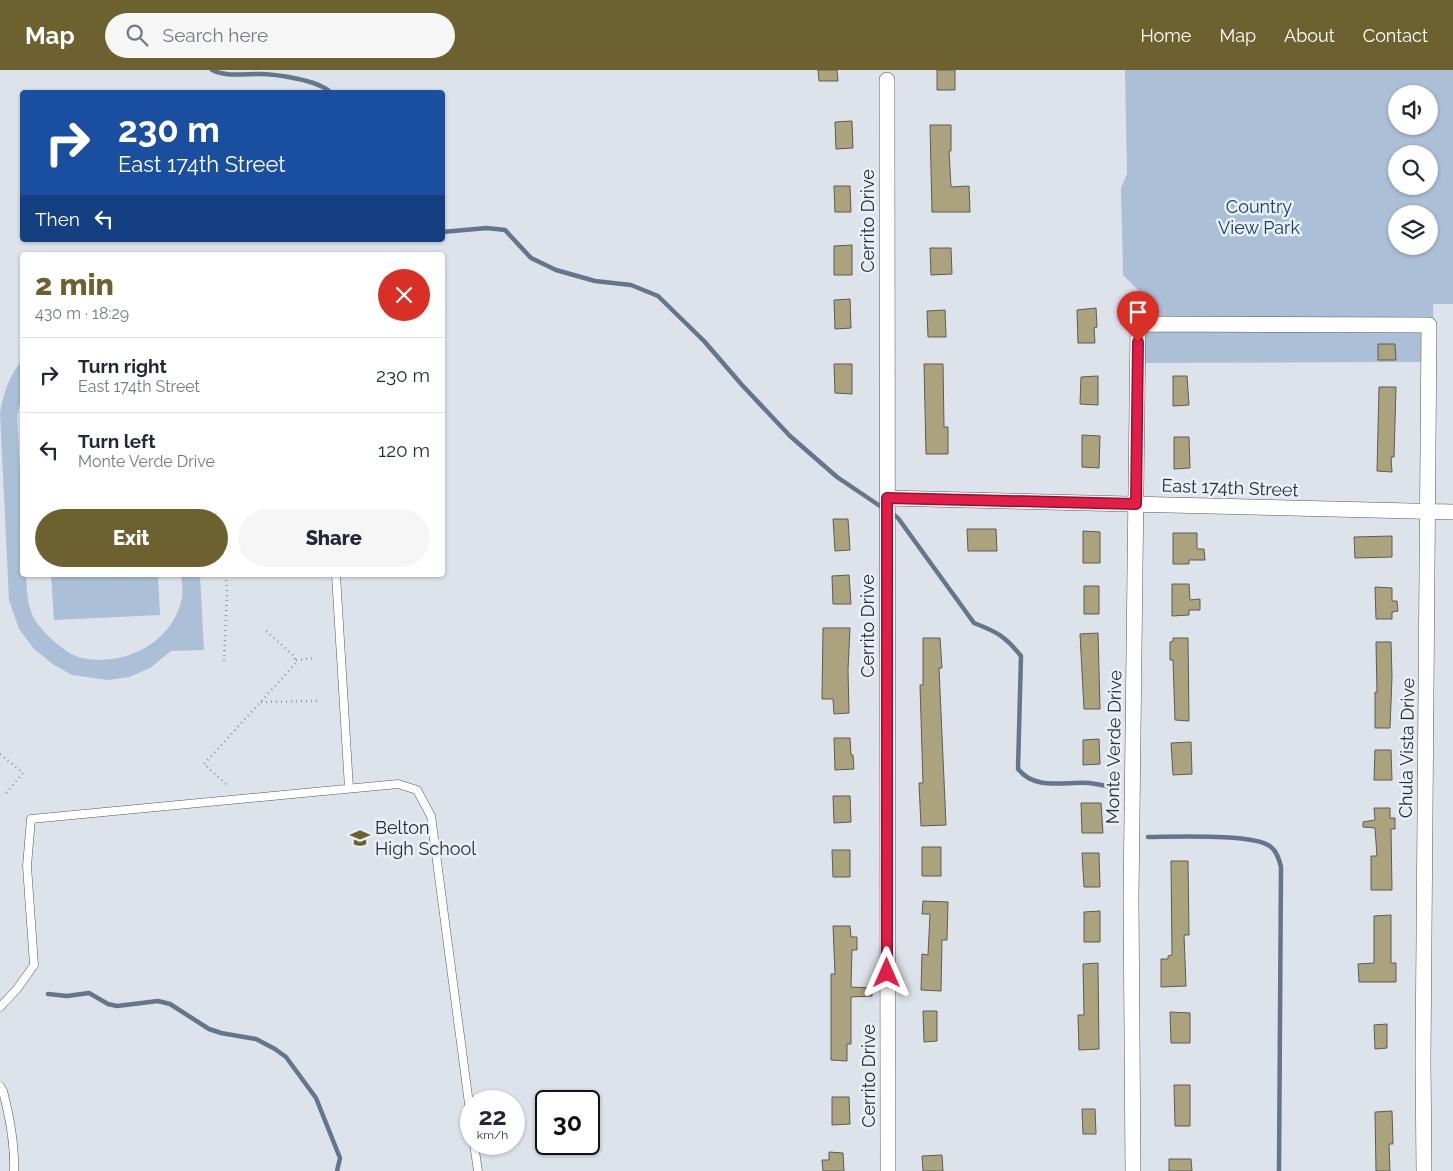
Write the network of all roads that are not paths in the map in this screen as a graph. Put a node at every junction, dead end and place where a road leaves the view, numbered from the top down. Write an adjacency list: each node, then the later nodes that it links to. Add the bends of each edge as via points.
1 (887, 80): 3 (street, Cerrito Drive)
2 (1429, 325): 4 (street, Monte Verde Drive, via 1138,324); 5 (street, Chula Vista Drive)
3 (887, 498): 4 (street, East 174th Street); 15 (street, Cerrito Drive)
4 (1136, 504): 5 (street, East 174th Street); 16 (street, Monte Verde Drive, via 1131,898)
5 (1429, 512): 6 (street, East 174th Street); 17 (street, Chula Vista Drive)
6 (1453, 512)
7 (336, 577): 8 (lane)
8 (349, 788): 9 (lane, via 31,819 27,866 34,965); 11 (lane, via 398,784 417,790 431,816)
9 (0, 1007)
10 (0, 1086): 13 (lane, via 11,1125)
11 (467, 1090)
12 (476, 1155): 14 (lane)
13 (14, 1171)
14 (478, 1171)
15 (888, 1171)
16 (1133, 1171)
17 (1424, 1171)

